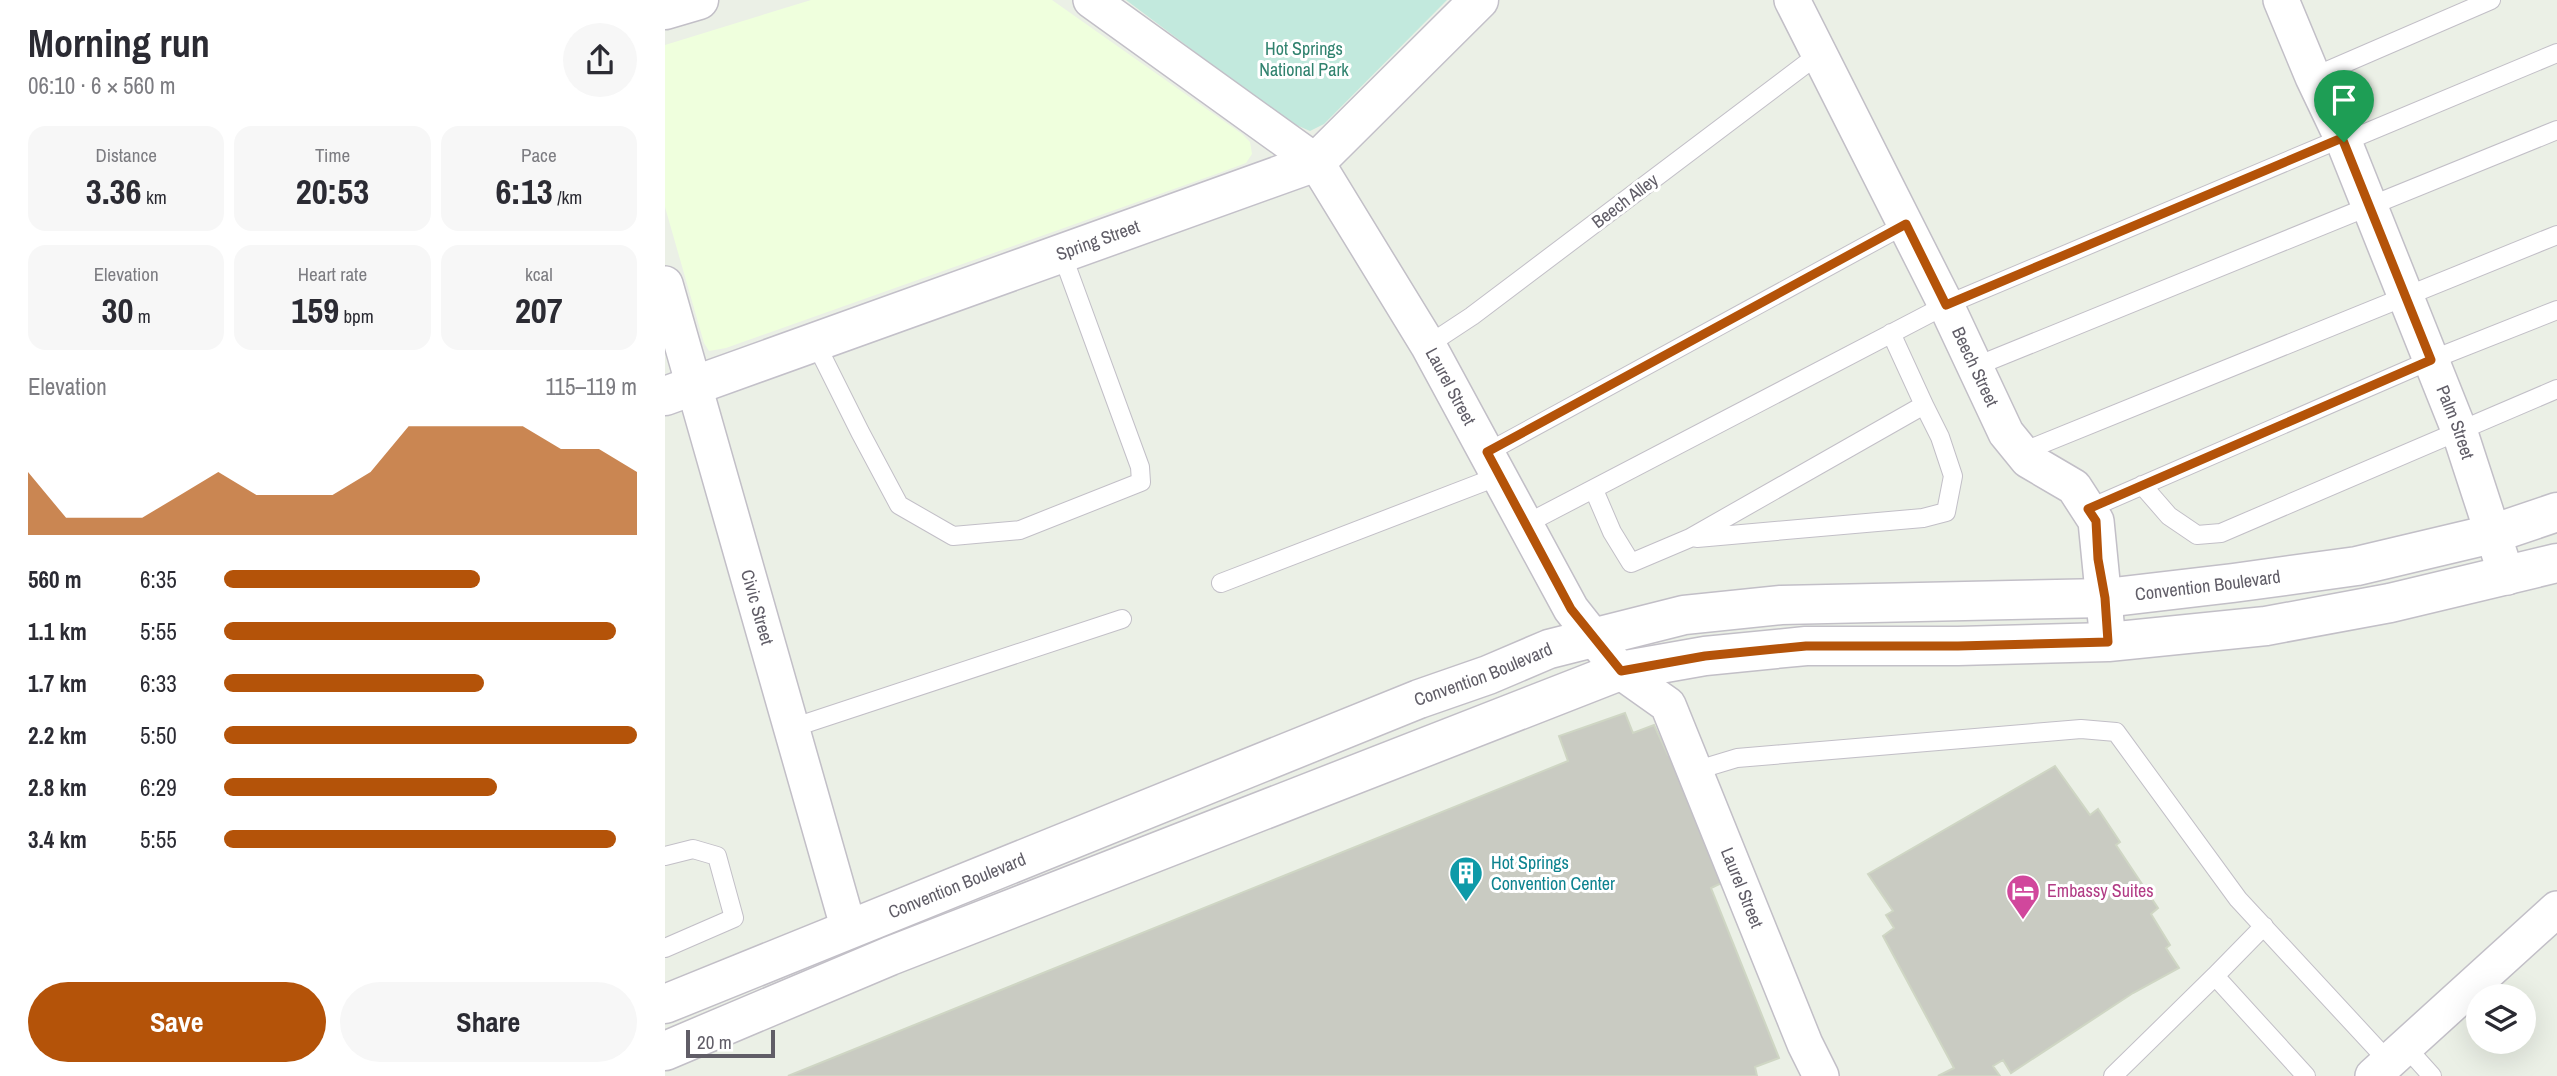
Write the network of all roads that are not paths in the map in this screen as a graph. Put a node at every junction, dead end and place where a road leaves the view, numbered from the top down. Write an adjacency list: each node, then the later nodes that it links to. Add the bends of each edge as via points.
1 (699, 0): 7 (street)
2 (1091, 0): 13 (street, Laurel Street)
3 (1479, 0): 13 (street, Spring Street)
4 (1792, 0): 9 (street, Beech Street)
5 (2281, 0): 10 (street, Palm Street)
6 (2491, 0): 10 (lane)
7 (665, 10)
8 (2557, 53): 12 (lane)
9 (1819, 54): 15 (street, Beech Street); 24 (lane, Beech Alley)
10 (2313, 77): 12 (street, Palm Street)
11 (2557, 130): 14 (lane)
12 (2343, 140): 14 (street, Palm Street); 20 (lane)
13 (1317, 162): 17 (street, Spring Street); 24 (street, Laurel Street)
14 (2371, 206): 19 (street, Palm Street); 26 (lane)
15 (1906, 224): 20 (street, Beech Street); 32 (lane)
16 (2557, 235): 19 (lane)
17 (1062, 254): 23 (street, Spring Street); 23 (lane, via 1140,467 1141,482 1020,530 953,537 899,505)
18 (665, 284): 28 (street, Civic Street)
19 (2406, 296): 25 (street, Palm Street); 31 (lane)
20 (1946, 305): 22 (lane); 26 (street, Beech Street)
21 (2557, 310): 25 (lane)
22 (1891, 333): 29 (lane); 34 (lane)
23 (815, 342): 28 (street, Spring Street)
24 (1428, 345): 32 (street, Laurel Street)
25 (2431, 360): 30 (street, Palm Street); 33 (lane)
26 (1974, 366): 31 (street, Beech Street, via 2006,433)
27 (2557, 389): 30 (lane)
28 (680, 390): 48 (street, Civic Street)
29 (1924, 405): 39 (lane); 39 (lane, via 1953,476 1946,512 1923,518)
30 (2459, 430): 33 (lane, via 2221,533 2197,535 2169,516); 38 (street, Palm Street)
31 (2022, 452): 35 (street, Beech Street, via 2074,487)
32 (1493, 464): 37 (street, Laurel Street); 42 (lane)
33 (2142, 485): 35 (lane)
34 (1594, 490): 37 (lane); 39 (lane, via 1631,563)
35 (2088, 509): 43 (street, Beech Street, via 2096,521)
36 (2557, 512): 38 (street, Convention Boulevard)
37 (1526, 524): 45 (street, Laurel Street)
38 (2492, 534): 41 (street, Palm Street); 43 (street, Convention Boulevard, via 2357,566)
39 (1690, 538)
40 (2557, 562): 41 (street)
41 (2507, 577): 46 (street, via 2266,626)
42 (1220, 583)
43 (2105, 598): 45 (street, Convention Boulevard, via 1781,605 1684,615); 46 (street, Beech Street)
44 (1122, 619): 48 (lane)
45 (1591, 637): 47 (street, Laurel Street); 53 (street, Convention Boulevard, via 1419,699)
46 (2108, 642): 47 (street, via 1806,646 1705,656)
47 (1621, 671): 49 (street, Laurel Street, via 1668,705); 57 (street, via 890,956)
48 (792, 728): 53 (street, Civic Street)
49 (1694, 771): 52 (lane, via 1737,758 2081,729 2116,732 2238,899); 59 (street, Laurel Street)
50 (665, 856): 54 (lane, via 693,849 717,856 734,918)
51 (2557, 909): 58 (street)
52 (2264, 926): 55 (lane); 58 (lane)
53 (849, 930): 56 (street, Convention Boulevard)
54 (665, 948)
55 (2215, 976): 60 (lane); 61 (lane)
56 (665, 1004)
57 (665, 1051)
58 (2389, 1061): 62 (lane)
59 (1821, 1076)
60 (2113, 1076)
61 (2306, 1076)
62 (2432, 1076)

